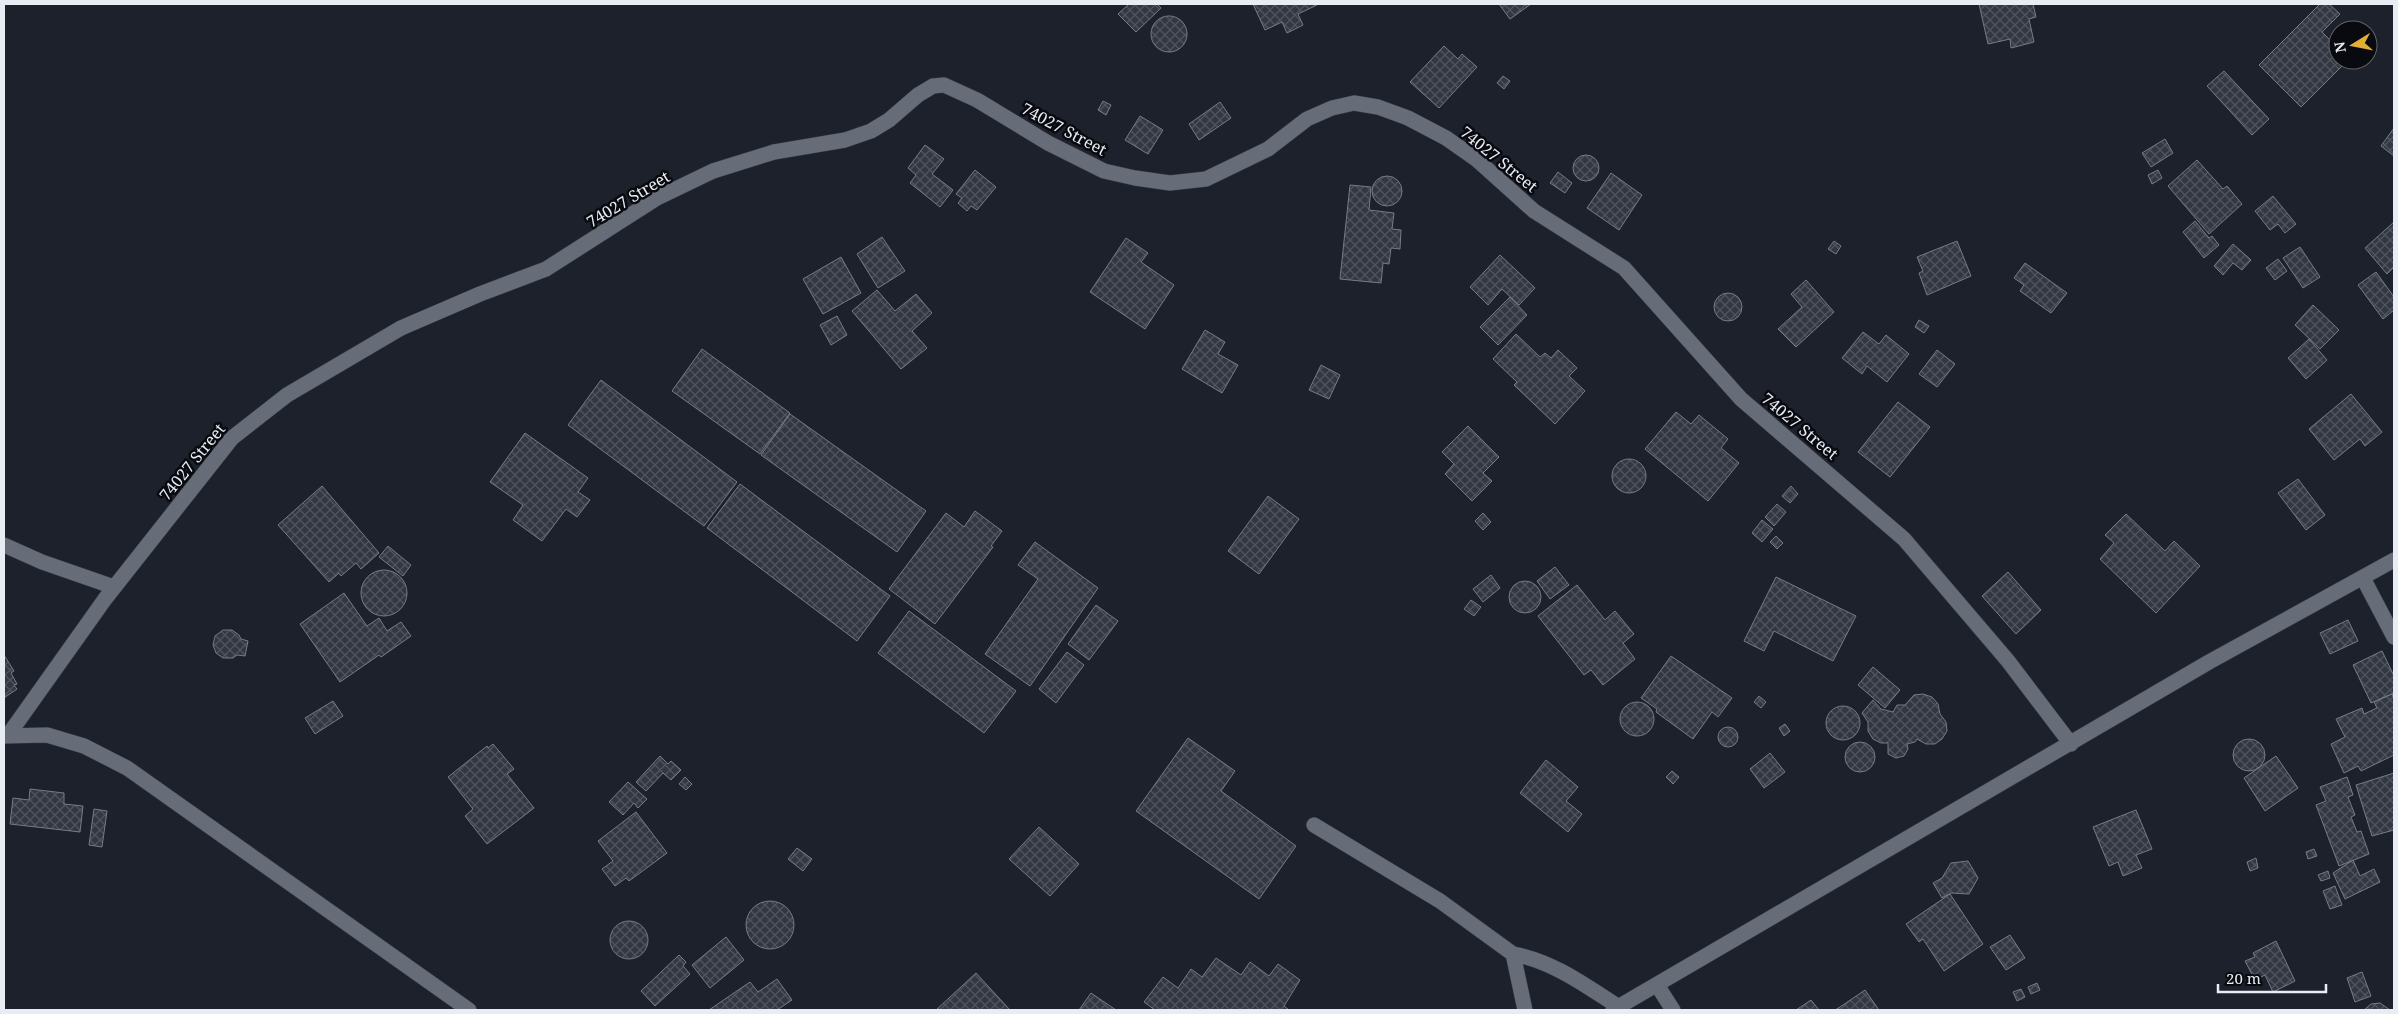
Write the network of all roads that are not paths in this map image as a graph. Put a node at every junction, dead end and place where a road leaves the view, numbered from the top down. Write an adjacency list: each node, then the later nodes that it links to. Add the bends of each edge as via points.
1 (4, 544): 4 (street, via 42,562)
2 (2394, 560): 3 (street)
3 (2363, 578): 5 (street); 7 (street, via 2210,662)
4 (114, 587): 6 (street, 74027 Street); 7 (street, 74027 Street, via 232,438 286,395 401,328 546,270 657,198 713,171 774,152 845,140 871,132 933,86 944,85 977,100 1048,143 1104,171 1170,183 1214,176 1268,149 1307,119 1354,103 1378,106 1446,138 1476,159 1534,211 1624,268 1741,399 1904,539 2014,668)
5 (2394, 637)
6 (6, 735): 12 (street, via 47,735 84,746 127,768)
7 (2071, 744): 10 (street)
8 (1314, 825): 9 (street, via 1440,901)
9 (1514, 954): 11 (street, via 1533,958 1572,977); 13 (street)
10 (1657, 985): 11 (street); 14 (street)
11 (1616, 1009)
12 (469, 1010)
13 (1525, 1010)
14 (1673, 1010)

